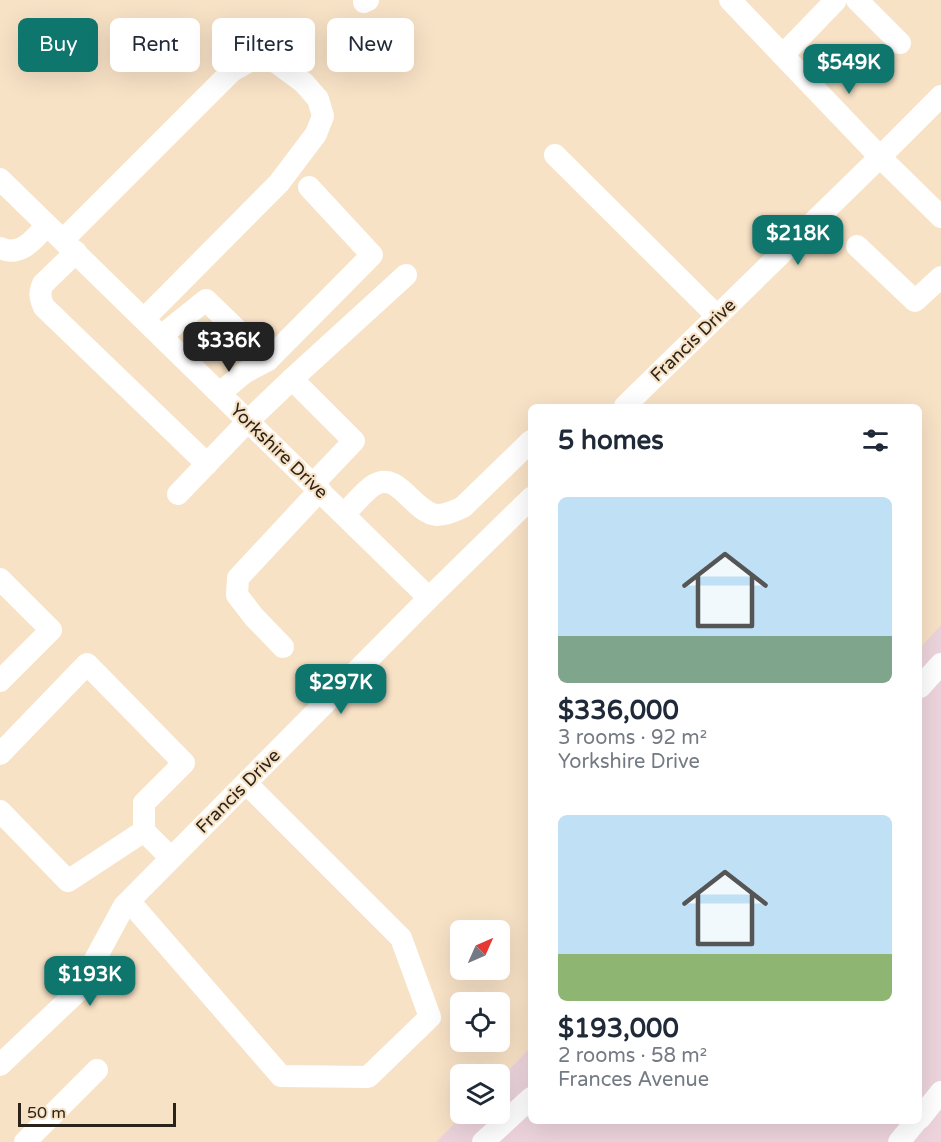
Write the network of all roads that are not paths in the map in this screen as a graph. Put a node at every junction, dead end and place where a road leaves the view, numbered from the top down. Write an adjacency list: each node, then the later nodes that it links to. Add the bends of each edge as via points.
1 (730, 0): 5 (street)
2 (836, 0): 5 (street)
3 (857, 0): 4 (street)
4 (900, 43)
5 (783, 55): 8 (street)
6 (941, 96): 8 (street, Francis Drive)
7 (555, 154): 17 (street)
8 (880, 157): 11 (street); 17 (street, Francis Drive)
9 (0, 179): 12 (street, Yorkshire Drive)
10 (309, 187): 20 (street, via 372,255)
11 (941, 217)
12 (62, 239): 14 (street, via 15,251); 18 (street, Yorkshire Drive); 18 (street, via 232,71 253,59 273,60 304,83 318,99 323,116 316,134 279,183); 26 (street, via 40,291 45,307)
13 (857, 246): 16 (street, via 915,301)
14 (0, 248)
15 (406, 275): 21 (street)
16 (941, 277)
17 (717, 316): 23 (street, Francis Drive)
18 (144, 319): 19 (street, Yorkshire Drive)
19 (161, 336): 20 (street, via 206,300); 22 (street, Yorkshire Drive)
20 (268, 360): 22 (street)
21 (292, 379): 24 (street); 27 (street, via 354,441)
22 (220, 393): 24 (street, Yorkshire Drive)
23 (627, 404)
24 (248, 421): 26 (street); 27 (street, Yorkshire Drive)
25 (528, 450): 30 (street, via 454,511 423,511 397,486 381,482)
26 (207, 464): 28 (street)
27 (317, 487): 30 (street, Yorkshire Drive); 33 (street, via 238,578 237,595)
28 (178, 494)
29 (528, 501): 32 (street, Francis Drive)
30 (344, 514): 32 (street, Yorkshire Drive)
31 (0, 579): 35 (street, via 51,630)
32 (429, 597): 38 (street, Francis Drive)
33 (283, 647)
34 (941, 664): 36 (street)
35 (0, 681)
36 (922, 685)
37 (0, 754): 40 (street, via 87,664 184,763 144,803)
38 (246, 783): 41 (street, Francis Drive); 42 (street, via 401,938 430,1017 368,1077 281,1076)
39 (0, 811): 40 (street, via 68,881)
40 (144, 831): 41 (street)
41 (171, 858): 42 (street, Francis Drive)
42 (126, 903): 43 (street, Francis Drive, via 78,991)
43 (0, 1065)
44 (97, 1070): 49 (street)
45 (941, 1092): 47 (street)
46 (528, 1101): 50 (street)
47 (922, 1114)
48 (914, 1124): 51 (street)
49 (25, 1142)
50 (483, 1142)
51 (899, 1142)

